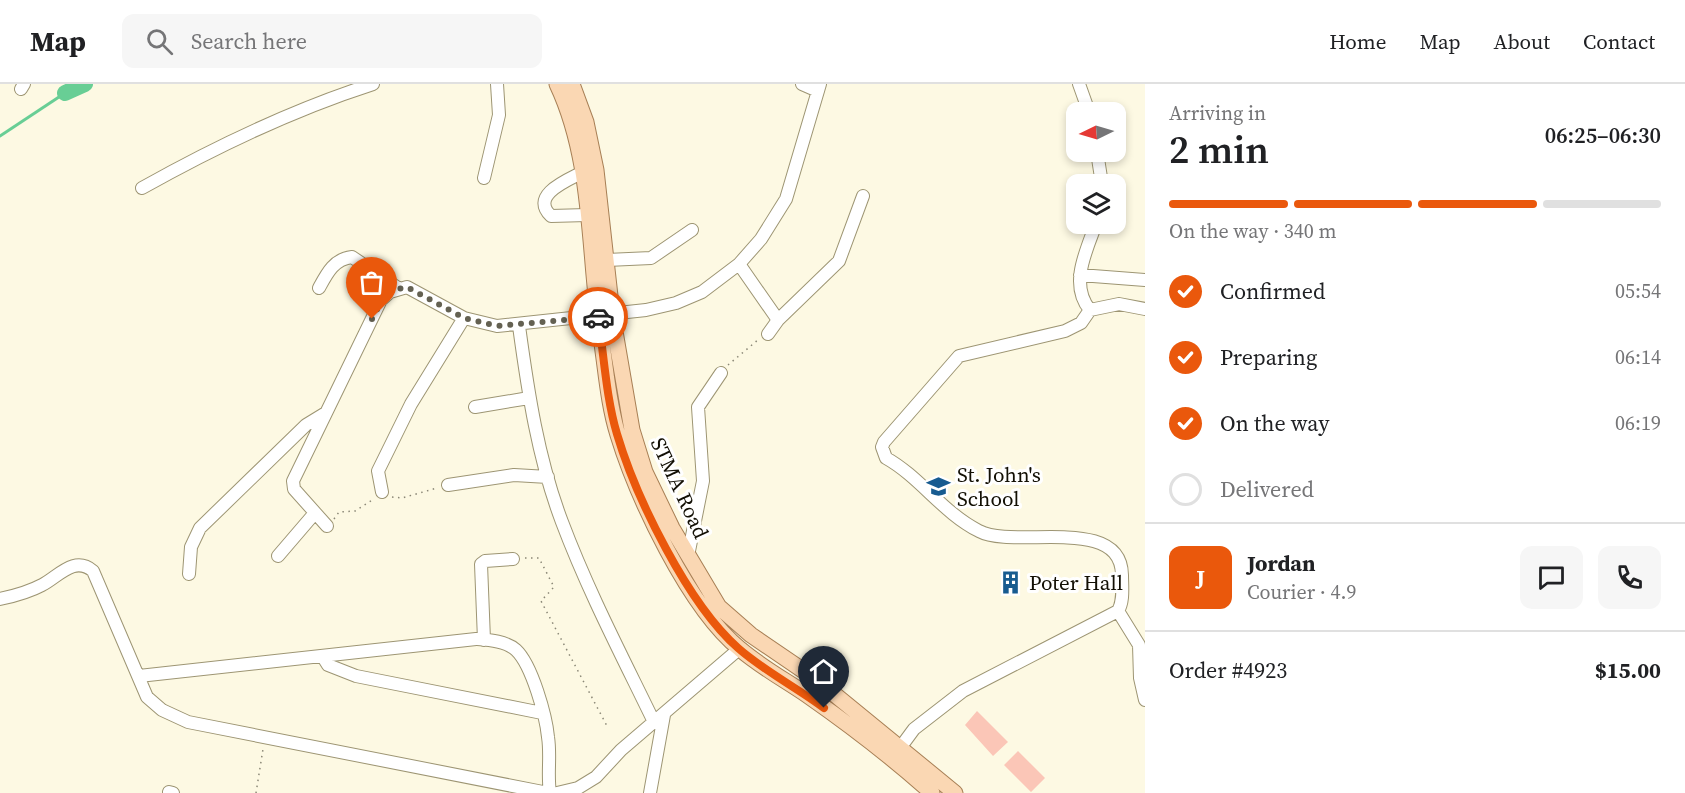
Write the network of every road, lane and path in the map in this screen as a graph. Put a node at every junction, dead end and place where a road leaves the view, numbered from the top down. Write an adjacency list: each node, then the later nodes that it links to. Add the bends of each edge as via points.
1 (373, 84): 11 (street, via 309,105 252,130)
2 (497, 84): 10 (street, via 499,115)
3 (557, 84): 9 (main road, STMA Road, via 573,126)
4 (572, 84): 16 (main road, STMA Road, via 594,159)
5 (802, 84): 7 (street)
6 (1079, 84): 8 (street)
7 (819, 88): 17 (street, via 786,199 761,239)
8 (1085, 102)
9 (583, 172): 13 (main road, STMA Road); 13 (street, via 546,194 544,203 551,216)
10 (484, 178)
11 (142, 188)
12 (863, 196): 26 (street, via 839,261)
13 (587, 215): 24 (main road, STMA Road)
14 (692, 230): 16 (street, via 651,258)
15 (1093, 234): 18 (street)
16 (607, 260): 24 (main road, STMA Road)
17 (739, 264): 24 (street, via 702,292 676,303); 26 (street)
18 (1080, 275): 19 (street); 23 (street, via 1079,287)
19 (1145, 280)
20 (319, 288): 21 (street, via 340,260 352,257)
21 (398, 288): 25 (street, via 407,287); 32 (street, via 381,300)
22 (1145, 309): 23 (street, via 1119,304)
23 (1090, 310): 43 (street, via 1082,323 1065,331 959,356 882,447 886,458 978,531 1000,537 1089,540 1108,546 1122,570)
24 (605, 315): 27 (street); 39 (main road, STMA Road, via 636,446); 46 (main road, STMA Road, via 612,413 633,477 689,586 708,615)
25 (464, 318): 27 (street, via 497,326); 35 (street, via 411,404 378,471)
26 (778, 320): 28 (street)
27 (519, 326): 30 (street)
28 (768, 334): 29 (path)
29 (721, 372): 39 (street, via 698,407 703,481)
30 (529, 398): 31 (street); 33 (street)
31 (475, 407)
32 (325, 413): 36 (street, via 292,481); 41 (street, via 306,425 200,528 191,548)
33 (548, 477): 34 (street, via 514,475); 52 (street, via 577,560)
34 (448, 484): 35 (path, via 402,498)
35 (382, 492): 37 (path, via 355,510 339,512)
36 (314, 514): 37 (street); 38 (street)
37 (327, 526)
38 (278, 556)
39 (688, 556): 55 (main road, STMA Road, via 719,607 750,635 817,680)
40 (513, 559): 44 (street, via 481,564); 53 (path, via 539,558 554,587 541,601)
41 (189, 574)
42 (0, 599): 48 (street, via 38,587 74,566 87,566 93,571)
43 (1118, 611): 45 (street); 55 (street, via 963,691 914,729)
44 (484, 640): 47 (street); 51 (street, via 495,640 515,650 528,668)
45 (1142, 645): 49 (street)
46 (739, 649): 52 (street); 60 (main road, STMA Road, via 807,695)
47 (323, 657): 48 (street); 51 (street, via 328,665 356,676)
48 (139, 676): 54 (street, via 147,697 162,710 188,722)
49 (1143, 685): 50 (street)
50 (1145, 700)
51 (542, 713): 58 (street, via 549,738)
52 (659, 719): 56 (street); 59 (street, via 596,777 578,788)
53 (607, 726)
54 (265, 736): 57 (path); 58 (street)
55 (900, 748): 61 (main road, STMA Road)
56 (650, 792)
57 (256, 793)
58 (549, 793)
59 (557, 793)
60 (932, 793)
61 (955, 793)

